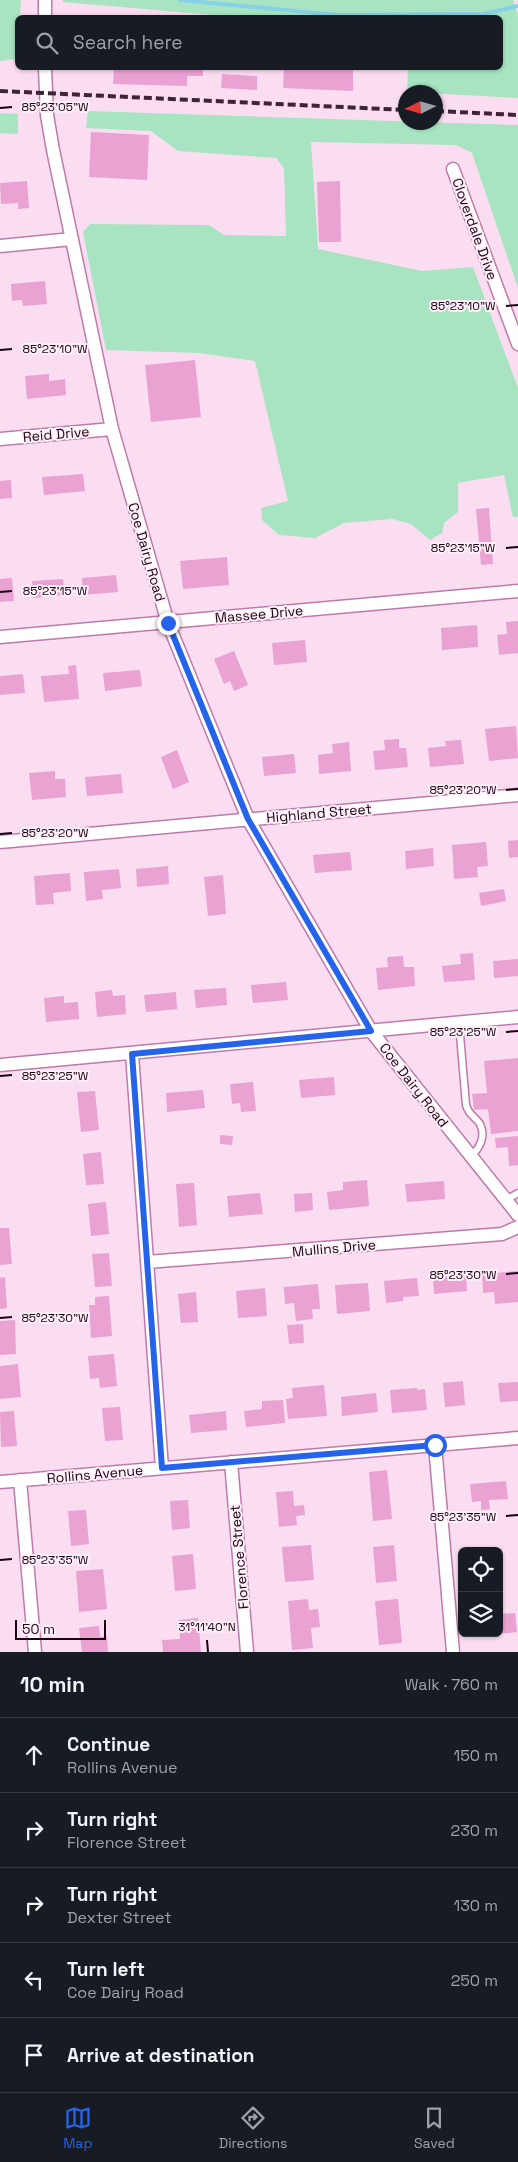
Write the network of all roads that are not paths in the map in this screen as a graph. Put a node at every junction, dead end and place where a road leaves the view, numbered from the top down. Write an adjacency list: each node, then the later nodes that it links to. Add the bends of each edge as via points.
1 (45, 0): 2 (street)
2 (45, 15)
3 (45, 70): 5 (street, Coe Dairy Road, via 47,114)
4 (453, 169): 7 (street, Cloverdale Drive)
5 (72, 240): 6 (street); 8 (street, Coe Dairy Road)
6 (0, 246)
7 (518, 344)
8 (112, 429): 9 (street, Reid Drive); 11 (street, Coe Dairy Road)
9 (0, 439)
10 (518, 591): 11 (street, Massee Drive)
11 (168, 623): 12 (street, Massee Drive); 14 (street, Coe Dairy Road)
12 (0, 637)
13 (518, 795): 14 (street, Highland Street)
14 (248, 819): 15 (street, Highland Street); 18 (street, Coe Dairy Road)
15 (0, 842)
16 (518, 1018): 17 (street)
17 (459, 1023): 18 (street); 21 (lane, via 466,1104 468,1113 480,1125 482,1142 479,1150)
18 (371, 1031): 19 (street); 21 (street, Coe Dairy Road)
19 (132, 1054): 20 (street); 26 (street)
20 (0, 1065)
21 (471, 1156): 23 (street, Coe Dairy Road)
22 (518, 1193): 23 (lane)
23 (506, 1200): 24 (street, Coe Dairy Road)
24 (518, 1215)
25 (518, 1227): 26 (street, Mullins Drive, via 502,1234)
26 (147, 1262): 30 (street)
27 (518, 1438): 28 (street, Rollins Avenue)
28 (435, 1445): 29 (street, Rollins Avenue); 35 (street)
29 (231, 1462): 30 (street, Rollins Avenue); 34 (street, Florence Street)
30 (162, 1468): 31 (street, Rollins Avenue)
31 (20, 1480): 32 (street, Rollins Avenue); 33 (street)
32 (0, 1482)
33 (35, 1652)
34 (246, 1652)
35 (453, 1652)

